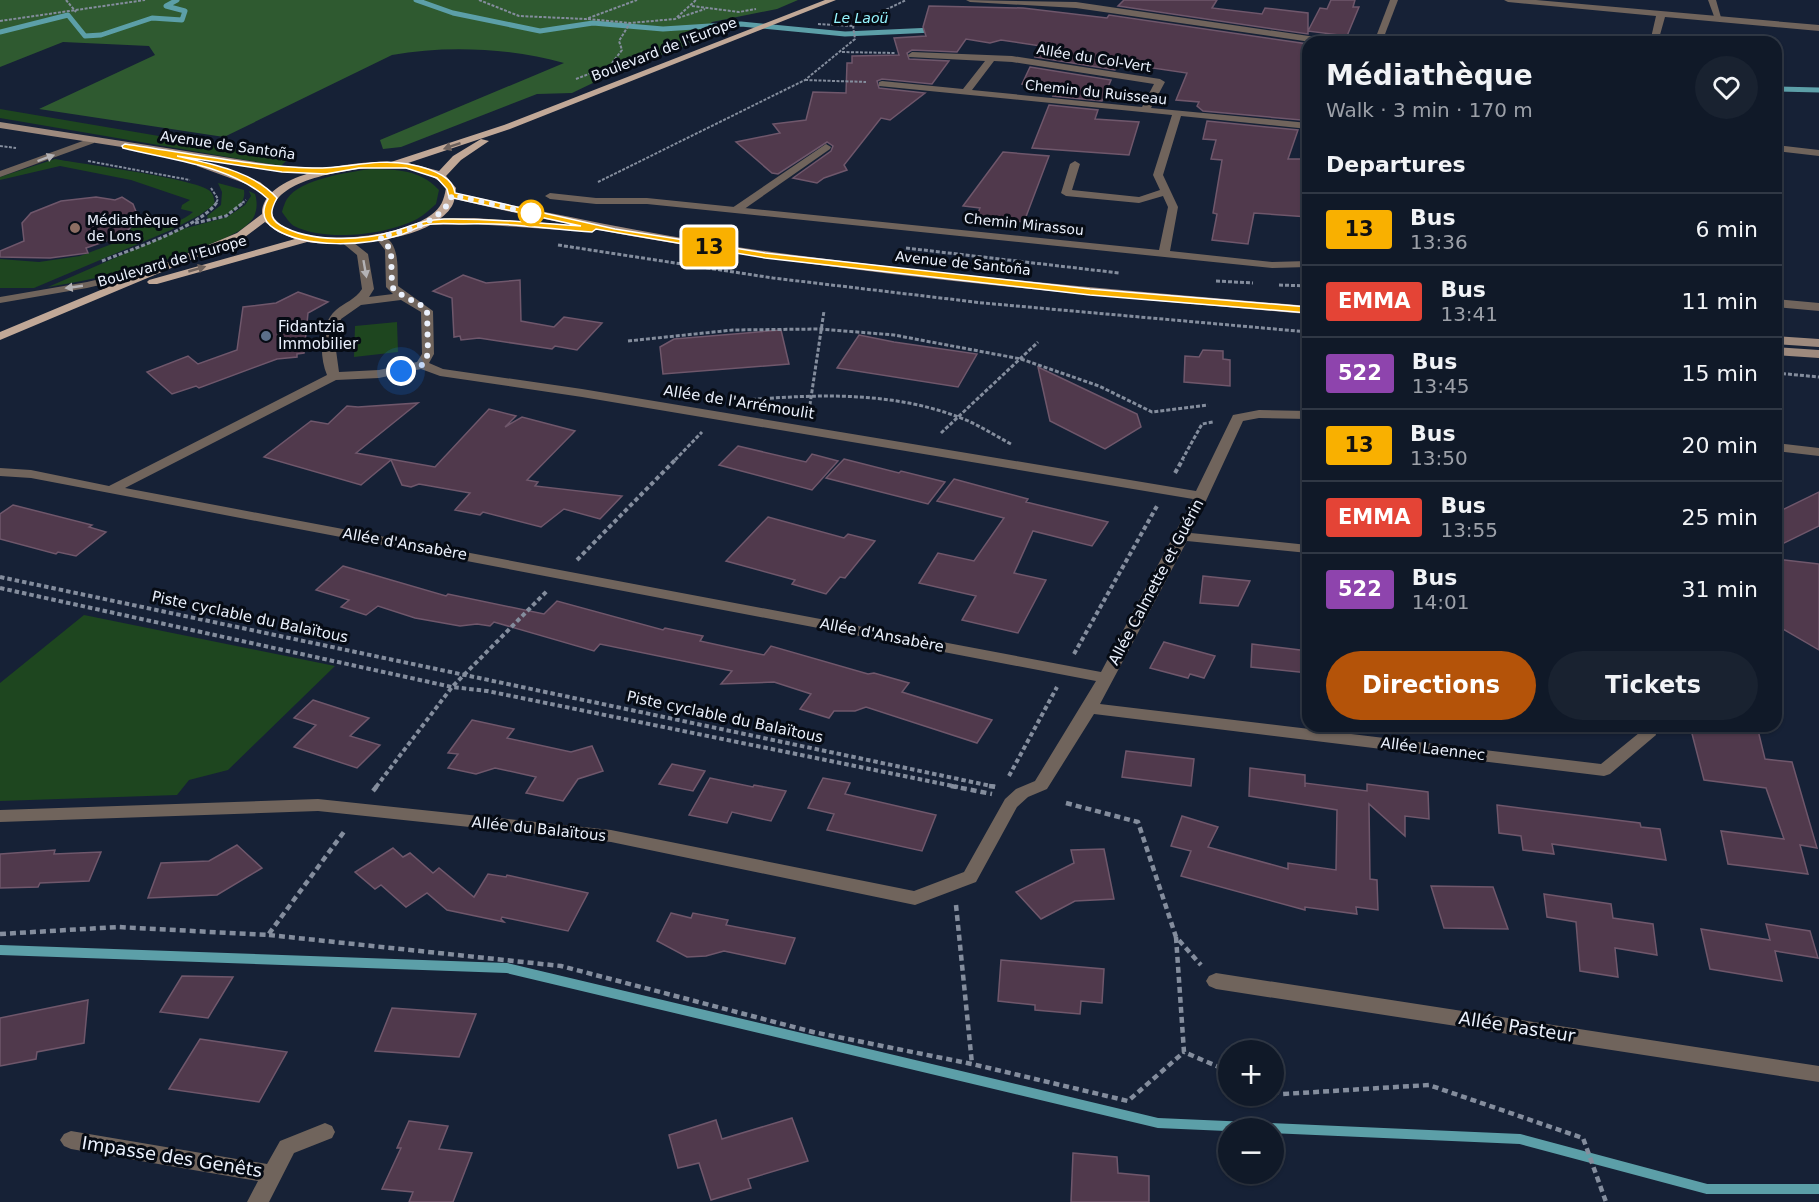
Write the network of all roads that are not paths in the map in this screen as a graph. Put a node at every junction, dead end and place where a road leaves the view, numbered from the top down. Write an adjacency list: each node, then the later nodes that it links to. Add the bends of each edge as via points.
1 (832, 0): 21 (main road, Boulevard de l'Europe)
2 (970, 0): 6 (street)
3 (1394, 0): 10 (street)
4 (1508, 0): 7 (street)
5 (1712, 0): 8 (street)
6 (1078, 2): 12 (street)
7 (1661, 14): 8 (street); 11 (street)
8 (1719, 19): 9 (street)
9 (1819, 28)
10 (1380, 36)
11 (1656, 36)
12 (1302, 38)
13 (912, 55): 14 (street, Allée du Col-Vert)
14 (992, 57): 16 (street); 17 (street, Allée du Col-Vert, via 1160,82)
15 (882, 84): 16 (street, Chemin du Ruisseau)
16 (965, 93): 17 (street, Chemin du Ruisseau)
17 (1145, 111): 18 (street, Chemin du Ruisseau)
18 (1177, 114): 20 (street, Chemin du Ruisseau); 32 (street, via 1158,175)
19 (0, 125): 22 (main road, Avenue de Santoña)
20 (1302, 125)
21 (507, 127): 28 (main road, Boulevard de l'Europe, one-way to 28); 31 (main road, Boulevard de l'Europe, via 457,158)
22 (91, 141): 23 (main road, Avenue de Santoña); 30 (street, one-way to 22)
23 (125, 146): 29 (main road, Avenue de Santoña, via 282,169); 35 (main road, Avenue de Santoña, via 209,166 256,184)
24 (826, 147): 36 (street)
25 (1782, 149): 26 (street)
26 (1819, 153)
27 (1075, 164): 32 (street, via 1066,193 1138,200)
28 (392, 165): 29 (main road); 31 (main road, via 420,168)
29 (326, 171): 35 (main road, via 304,178)
30 (0, 174)
31 (440, 176): 33 (main road)
32 (1166, 192): 43 (street, via 1173,207)
33 (452, 195): 38 (main road, via 444,209); 39 (main road, Avenue de Santoña)
34 (549, 196): 36 (street, Chemin Mirassou)
35 (273, 198): 37 (main road)
36 (736, 210): 43 (street, Chemin Mirassou)
37 (267, 214): 41 (main road, via 278,229); 45 (main road, Boulevard de l'Europe, via 241,235)
38 (425, 222): 39 (main road, Avenue de Santoña, via 474,221); 40 (main road)
39 (615, 231): 52 (main road, Avenue de Santoña, via 777,257 1090,292)
40 (380, 237): 42 (main road); 46 (street, via 391,250 392,287)
41 (307, 239): 42 (main road); 49 (main road, Boulevard de l'Europe, one-way to 41)
42 (345, 241): 48 (street, one-way to 48, via 362,254 368,289)
43 (1164, 254): 44 (street, Chemin Mirassou, via 1272,265)
44 (1302, 264)
45 (172, 265): 47 (street, one-way to 47, via 87,285); 49 (main road, Boulevard de l'Europe)
46 (401, 297): 48 (street); 58 (street, via 418,302 427,310 428,354)
47 (3, 298)
48 (360, 302): 59 (street, via 338,314 331,325 328,366)
49 (81, 303): 53 (main road, Boulevard de l'Europe)
50 (1782, 304): 51 (street)
51 (1819, 307)
52 (1302, 310)
53 (0, 336)
54 (1782, 340): 55 (main road)
55 (1819, 343)
56 (1782, 351): 57 (main road)
57 (1819, 354)
58 (422, 365): 59 (street, via 375,374); 65 (street, Allée de l'Arrémoulit, via 440,372)
59 (334, 376): 64 (street)
60 (1302, 415): 65 (street, Allée Calmette et Guérin, via 1238,418)
61 (1782, 448): 62 (street)
62 (1819, 452)
63 (0, 472): 64 (street, Allée d'Ansabère)
64 (111, 490): 68 (street, Allée d'Ansabère)
65 (1201, 496): 66 (street, Allée Calmette et Guérin)
66 (1182, 536): 67 (street); 68 (street, Allée Calmette et Guérin)
67 (1302, 548)
68 (1105, 678): 69 (street, Allée Calmette et Guérin)
69 (1090, 708): 70 (street, Allée Laennec, via 1604,770); 71 (street, Allée Calmette et Guérin, via 1041,785)
70 (1647, 732)
71 (1022, 793): 72 (street, Allée du Balaïtous, via 1011,803 970,877 915,898 612,836 318,805)
72 (0, 816)
73 (1215, 981): 74 (street, Allée Pasteur)
74 (1819, 1074)
75 (325, 1132): 77 (street, Impasse des Genêts, via 287,1147)
76 (71, 1140): 77 (street, Impasse des Genêts)
77 (273, 1174): 78 (street, Impasse des Genêts)
78 (258, 1202)

